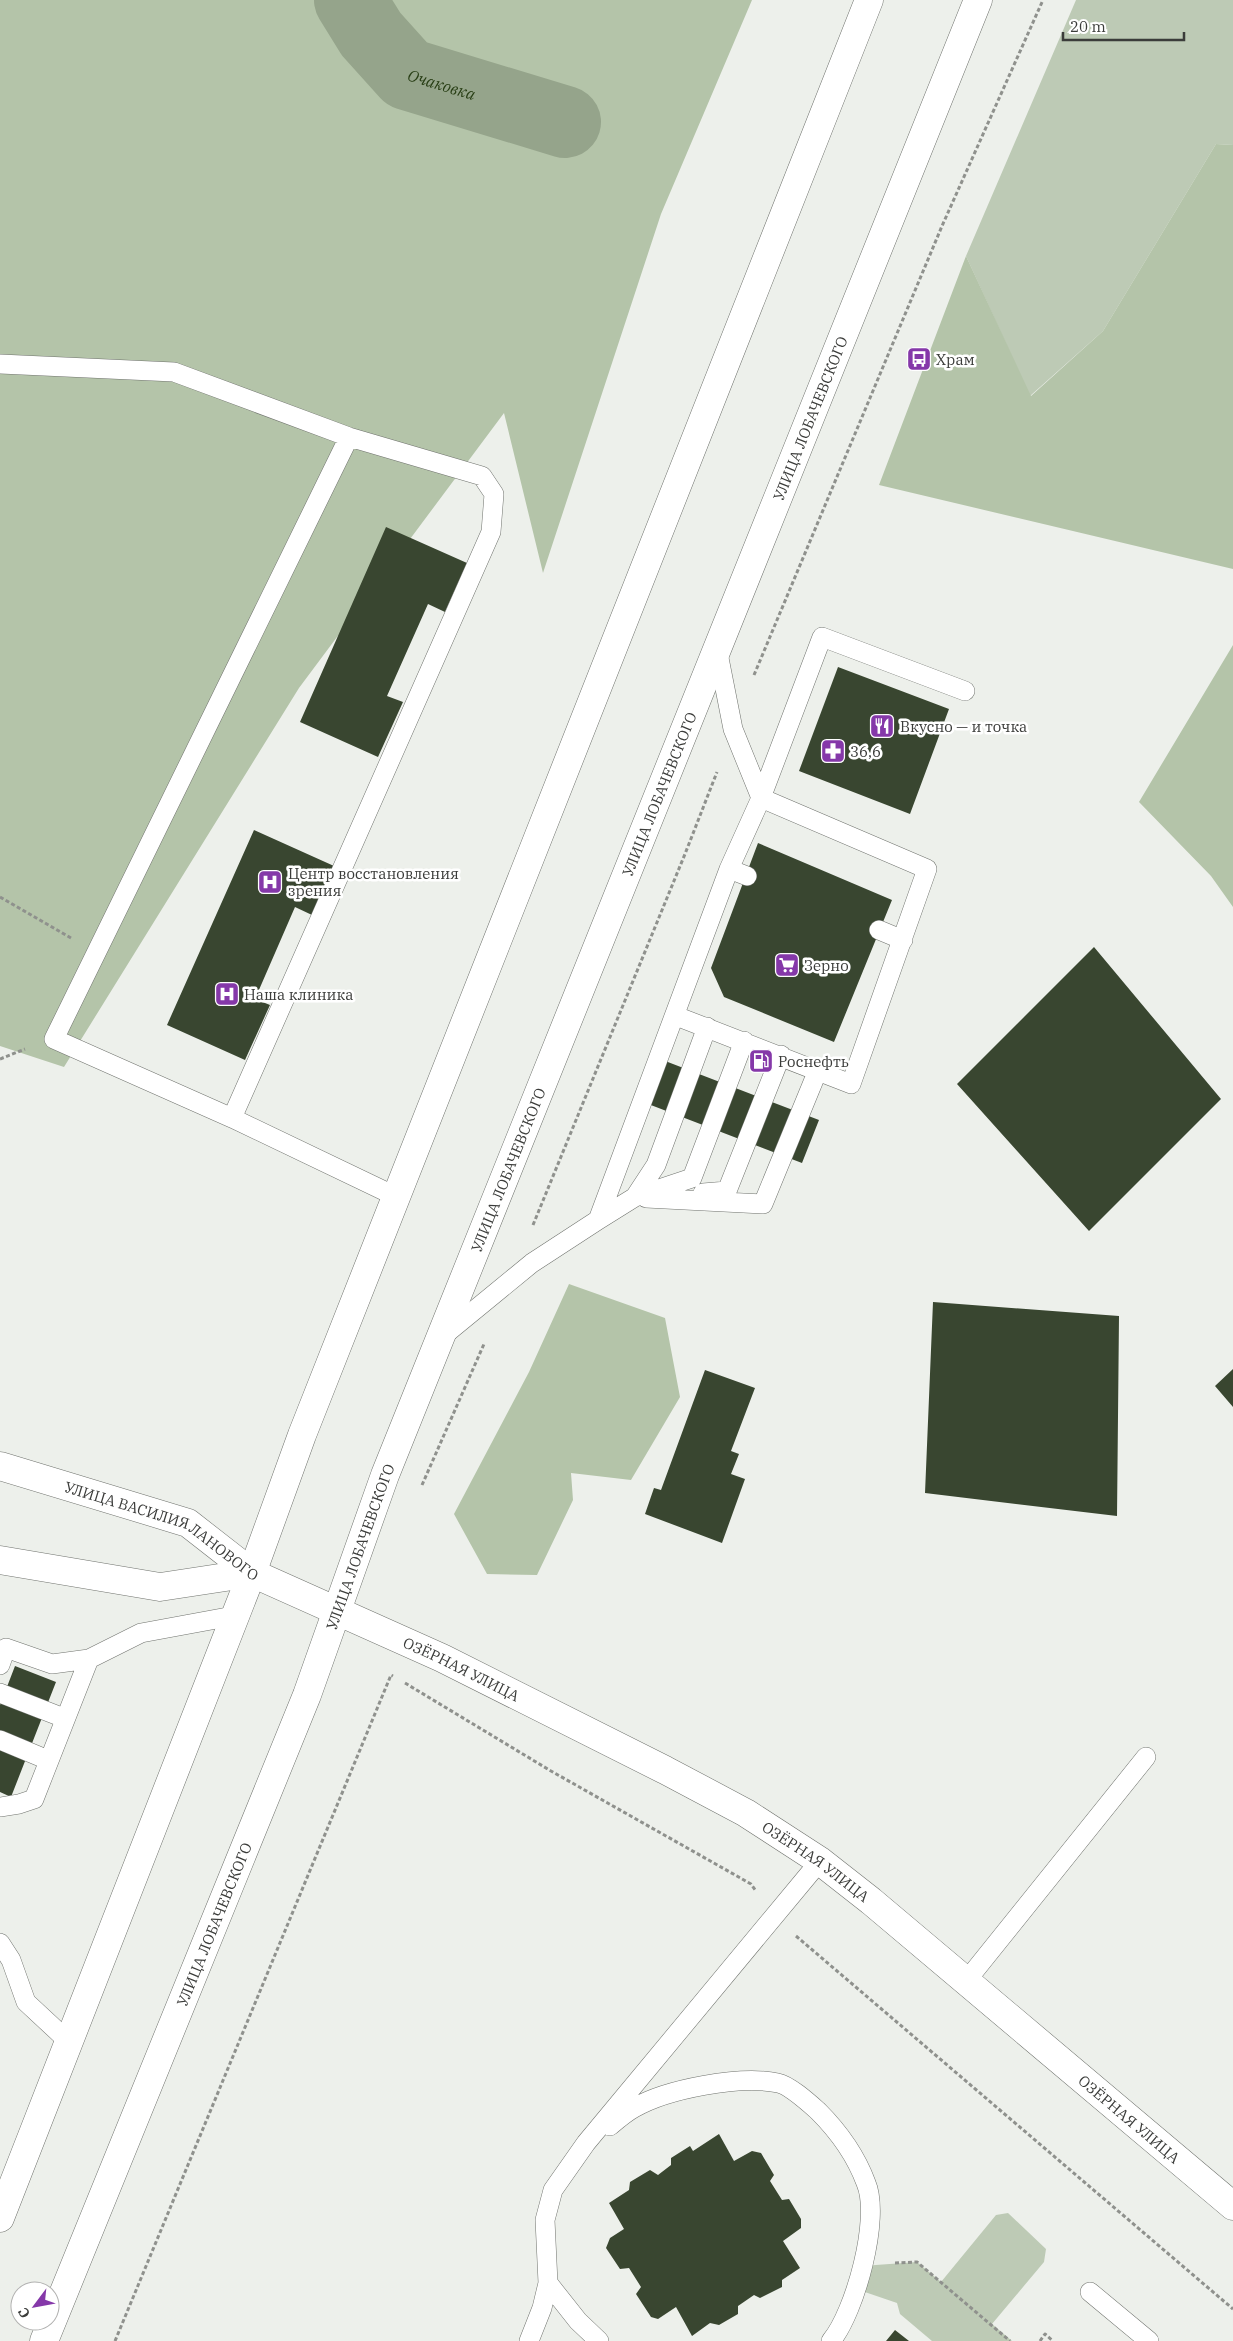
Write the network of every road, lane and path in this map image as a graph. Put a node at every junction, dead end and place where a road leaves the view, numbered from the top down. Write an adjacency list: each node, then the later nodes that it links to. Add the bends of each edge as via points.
1 (869, 0): 20 (main road)
2 (978, 0): 6 (main road, УЛИЦА ЛОБАЧЕВСКОГО)
3 (1043, 0): 8 (path, via 935,244)
4 (0, 364): 5 (lane, via 174,372)
5 (349, 437): 13 (lane); 19 (lane, via 482,476 494,494 491,532)
6 (717, 646): 8 (lane); 24 (main road, УЛИЦА ЛОБАЧЕВСКОГО)
7 (965, 691): 9 (lane, via 822,637)
8 (733, 729): 9 (lane); 23 (path)
9 (761, 798): 12 (lane, via 927,869); 14 (lane, via 738,872 692,967)
10 (0, 897): 13 (path)
11 (879, 930): 12 (lane)
12 (903, 940): 18 (lane, via 851,1084)
13 (96, 953): 19 (lane, via 54,1038)
14 (676, 1016): 15 (lane); 22 (lane)
15 (707, 1027): 16 (lane); 21 (lane, via 656,1165)
16 (744, 1041): 17 (lane); 21 (lane, via 692,1178)
17 (781, 1055): 18 (lane); 21 (lane, via 727,1191)
18 (818, 1070): 21 (lane, via 763,1204)
19 (232, 1118): 20 (lane)
20 (397, 1197): 29 (main road, via 302,1435)
21 (635, 1197): 22 (lane)
22 (598, 1220): 23 (lane)
23 (514, 1278): 24 (lane)
24 (440, 1338): 30 (main road, УЛИЦА ЛОБАЧЕВСКОГО, via 385,1475)
25 (486, 1340): 27 (path)
26 (0, 1466): 29 (main road, УЛИЦА ВАСИЛИЯ ЛАНОВОГО, via 188,1523)
27 (420, 1490)
28 (0, 1560): 29 (main road, УЛИЦА ВАСИЛИЯ ЛАНОВОГО, via 160,1588)
29 (252, 1573): 30 (main road, ОЗЁРНАЯ УЛИЦА); 31 (main road)
30 (339, 1610): 40 (main road, ОЗЁРНАЯ УЛИЦА, via 665,1770 746,1813); 52 (main road, УЛИЦА ЛОБАЧЕВСКОГО)
31 (233, 1616): 32 (lane, via 141,1633); 44 (main road)
32 (89, 1659): 33 (lane, via 52,1664 6,1648); 35 (lane)
33 (0, 1665)
34 (0, 1693): 35 (lane)
35 (64, 1718): 38 (lane)
36 (0, 1740): 38 (lane)
37 (1146, 1757): 43 (lane)
38 (48, 1760): 39 (lane, via 34,1799)
39 (0, 1807)
40 (820, 1861): 41 (lane); 43 (main road, ОЗЁРНАЯ УЛИЦА)
41 (773, 1917): 45 (lane); 51 (path); 53 (path, via 751,1884 551,1771 392,1675)
42 (0, 1943): 44 (lane, via 11,1960 26,2002)
43 (967, 1980): 46 (main road, ОЗЁРНАЯ УЛИЦА)
44 (69, 2042): 47 (main road)
45 (586, 2143): 48 (lane, via 634,2108 666,2094 723,2082 779,2083 808,2102 834,2127 867,2184 870,2201); 49 (lane, via 553,2190 546,2220)
46 (1233, 2206)
47 (0, 2218)
48 (862, 2266): 56 (lane, via 854,2300); 57 (path, via 916,2262)
49 (548, 2283): 54 (lane); 55 (lane, via 578,2321)
50 (1090, 2292): 60 (lane)
51 (1233, 2309)
52 (44, 2341)
53 (115, 2341)
54 (529, 2341)
55 (599, 2341)
56 (831, 2341)
57 (1010, 2341)
58 (1040, 2341): 59 (path, via 1045,2334)
59 (1054, 2341)
60 (1149, 2341)

